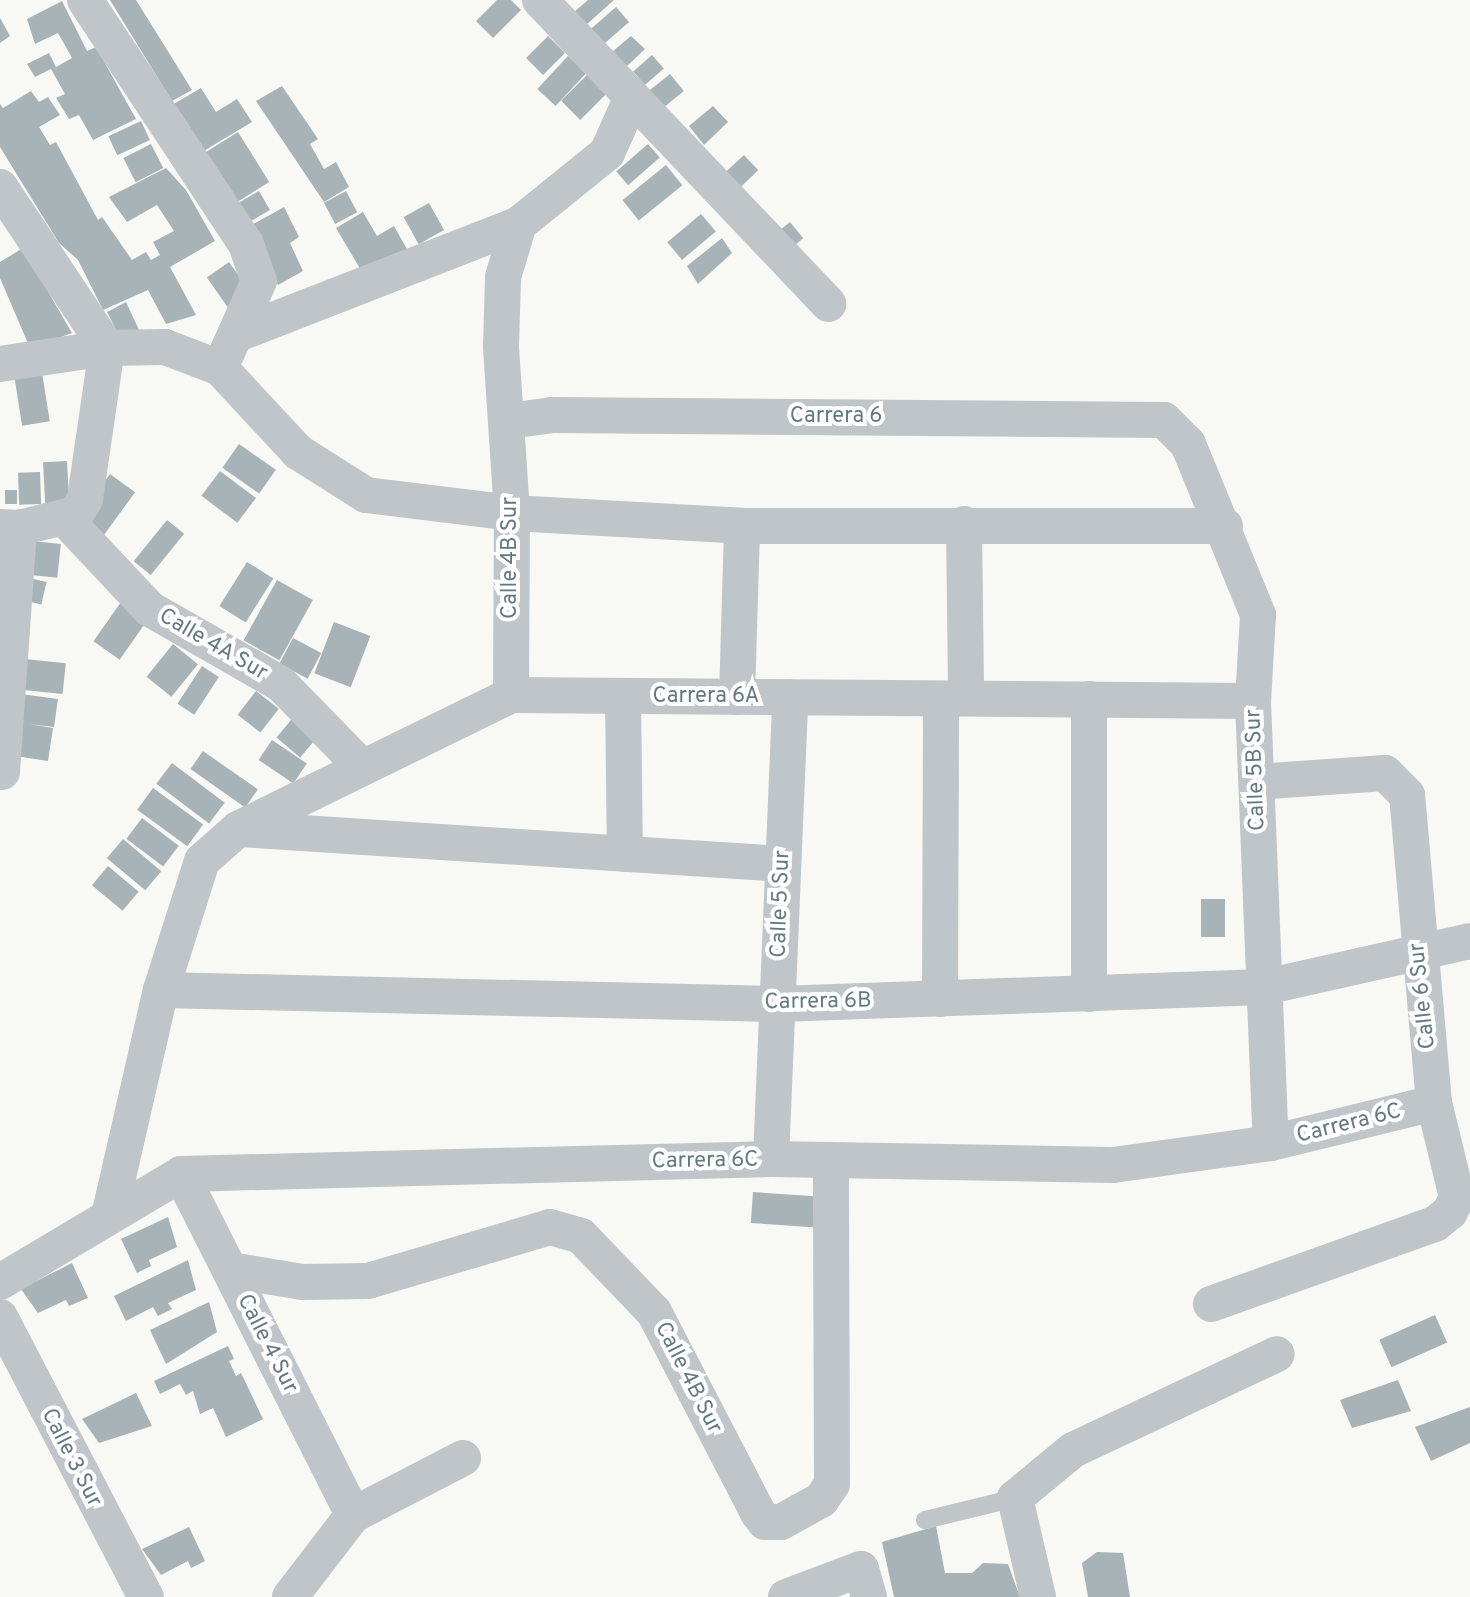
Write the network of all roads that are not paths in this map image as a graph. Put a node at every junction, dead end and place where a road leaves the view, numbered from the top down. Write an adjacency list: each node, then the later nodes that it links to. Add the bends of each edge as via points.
1 (85, 0): 7 (street, via 246,244 259,281)
2 (540, 0): 3 (street)
3 (632, 97): 5 (street, via 607,153); 6 (street)
4 (0, 187): 8 (street)
5 (519, 224): 7 (street); 12 (street, Calle 4B Sur, via 503,277 501,346)
6 (828, 304)
7 (235, 335): 10 (street)
8 (107, 348): 9 (street); 10 (street, via 165,347); 14 (street, via 85,499)
9 (0, 364)
10 (220, 368): 13 (street, via 298,452 366,495)
11 (1164, 420): 12 (street, Carrera 6, via 552,415); 17 (street, Calle 5B Sur, via 1188,444)
12 (509, 421): 13 (street, Calle 4B Sur)
13 (512, 513): 16 (street); 19 (street, Calle 4B Sur)
14 (66, 520): 18 (street); 26 (street, Calle 4A Sur, via 150,609 281,684)
15 (964, 524): 16 (street); 17 (street); 23 (street)
16 (742, 526): 21 (street)
17 (1225, 526): 25 (street, Calle 5B Sur, via 1258,615)
18 (10, 528): 27 (street)
19 (511, 695): 20 (street, Carrera 6A); 26 (street, Carrera 6A)
20 (623, 696): 21 (street, Carrera 6A); 30 (street)
21 (737, 697): 22 (street, Carrera 6A)
22 (790, 697): 23 (street, Carrera 6A); 31 (street, Calle 5 Sur)
23 (954, 698): 24 (street, Carrera 6A); 37 (street)
24 (1089, 699): 25 (street, Carrera 6A); 36 (street)
25 (1253, 701): 28 (street, Calle 5B Sur)
26 (363, 768): 29 (street, Carrera 6A)
27 (2, 772)
28 (1257, 782): 33 (street, Calle 6 Sur, via 1385,773 1396,780 1407,795); 34 (street, Calle 5B Sur)
29 (238, 829): 30 (street); 35 (street, Carrera 6A, via 202,861)
30 (625, 854): 31 (street)
31 (782, 864): 38 (street, Calle 5 Sur)
32 (1470, 941): 33 (street, Carrera 6B)
33 (1417, 956): 34 (street, Carrera 6B); 39 (street, Calle 6 Sur)
34 (1265, 987): 36 (street, Carrera 6B); 40 (street, Calle 5B Sur)
35 (161, 990): 38 (street, Carrera 6B); 44 (street)
36 (1089, 994): 37 (street, Carrera 6B)
37 (940, 999): 38 (street, Carrera 6B)
38 (778, 1004): 41 (street, Calle 5 Sur)
39 (1434, 1103): 40 (street, Carrera 6C); 47 (street, Calle 6 Sur, via 1457,1197 1450,1212 1435,1224)
40 (1271, 1143): 42 (street, Carrera 6C, via 1113,1165)
41 (771, 1159): 42 (street, Carrera 6C); 43 (street, Carrera 6C)
42 (831, 1160): 45 (street, Calle 4B Sur, via 829,1494 781,1522 765,1522 654,1312 581,1236 550,1227 368,1281 303,1282)
43 (181, 1174): 44 (street, Carrera 6C); 45 (street, Calle 4 Sur)
44 (110, 1212): 46 (street, Carrera 6C)
45 (230, 1270): 52 (street, Calle 4 Sur)
46 (0, 1282)
47 (1211, 1304)
48 (0, 1317): 54 (street, Calle 3 Sur)
49 (1277, 1354): 51 (street, via 1073,1450)
50 (463, 1458): 52 (street)
51 (1015, 1498): 53 (lane); 58 (street)
52 (353, 1515): 55 (street)
53 (925, 1520)
54 (146, 1597)
55 (290, 1597)
56 (786, 1597): 57 (street, via 861,1569)
57 (869, 1597)
58 (1038, 1597)

